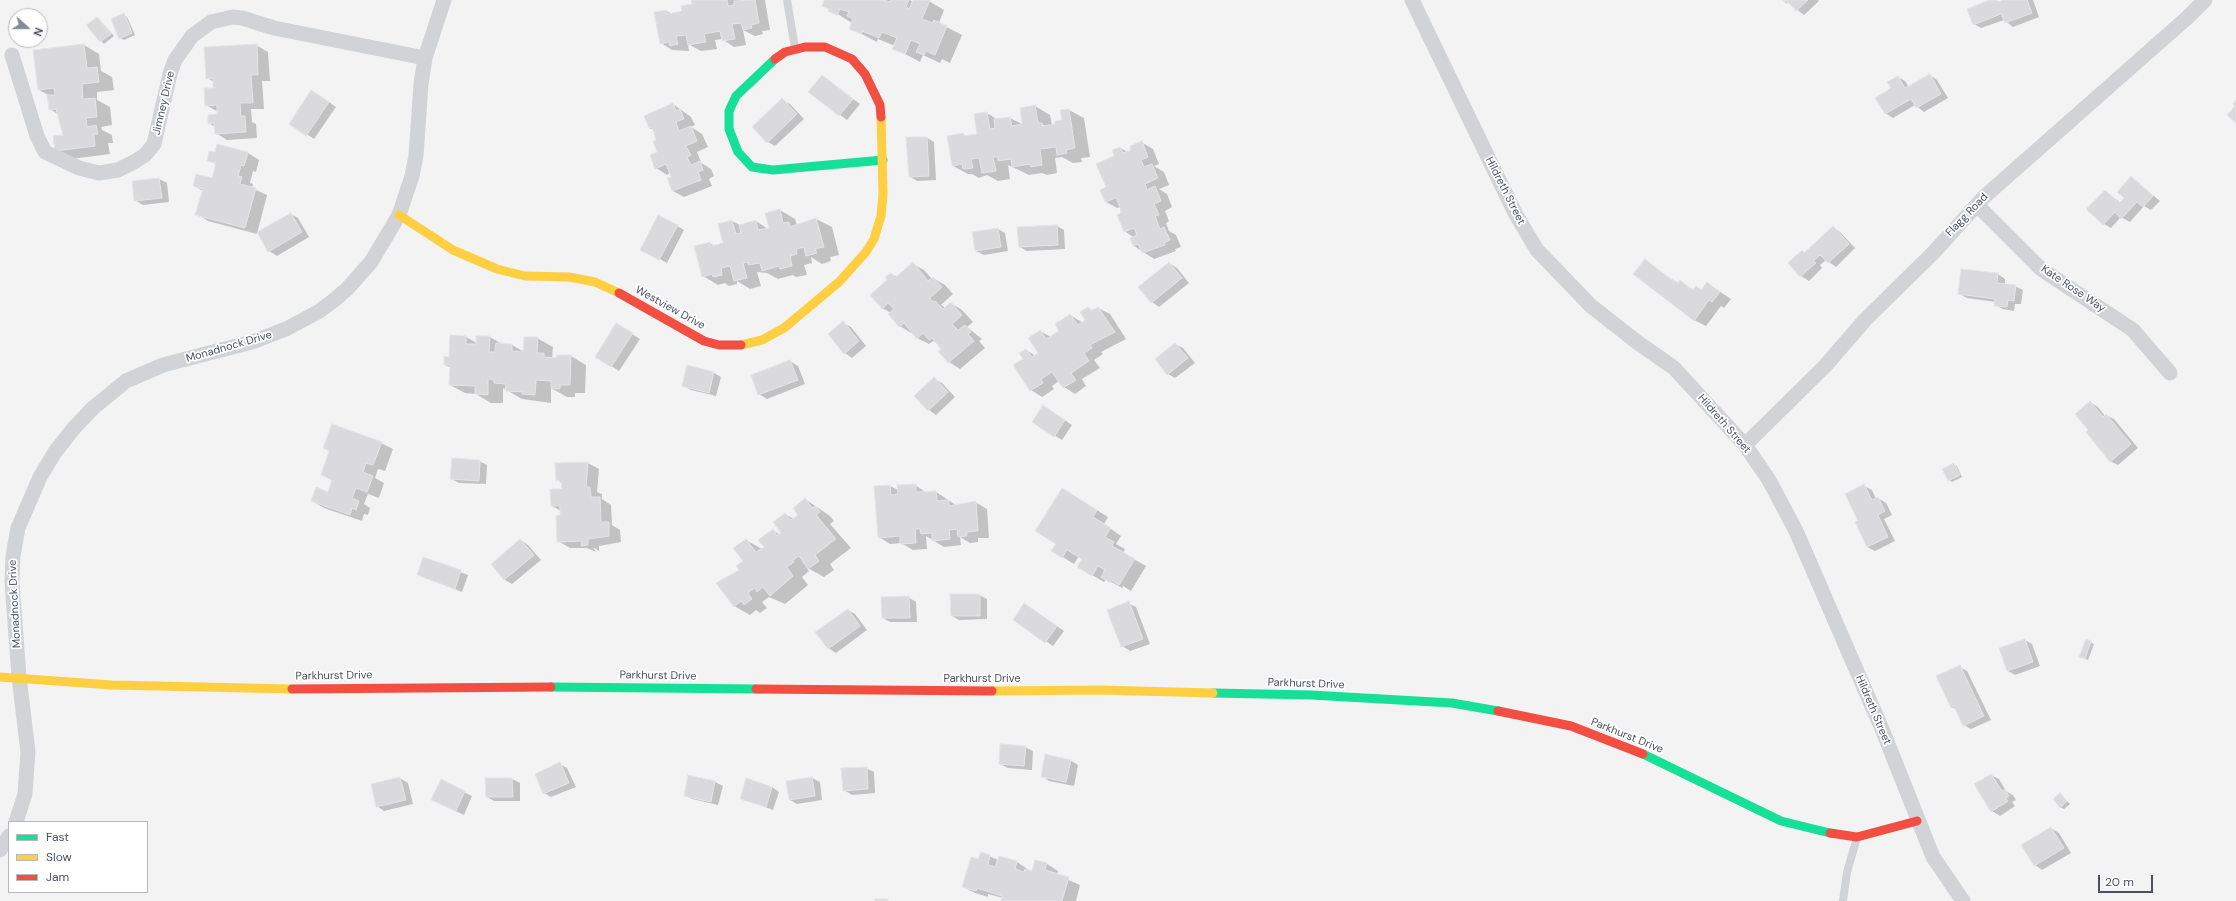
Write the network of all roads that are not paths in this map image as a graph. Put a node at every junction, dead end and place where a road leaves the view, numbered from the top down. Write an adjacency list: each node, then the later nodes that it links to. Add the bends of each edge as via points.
1 (444, 0): 7 (street, Monadnock Drive)
2 (786, 0): 5 (lane)
3 (1412, 0): 12 (street, Hildreth Street, via 1515,213 1537,250 1591,306 1674,368)
4 (2205, 0): 9 (street, Flagg Road)
5 (795, 48): 8 (street, Westview Drive, via 815,46 834,50 852,60 866,74 880,104); 8 (street, Westview Drive, via 769,62 741,89 732,104 729,112 729,129 735,146 744,160 758,169 773,170)
6 (12, 54): 7 (street, Jimney Drive, via 45,152 79,168 99,172 118,170 134,162 145,155 154,144 175,60 192,36 211,22 233,17 242,18 274,28)
7 (425, 58): 10 (street, Monadnock Drive, via 416,156 407,196)
8 (882, 160): 10 (street, Westview Drive, via 881,216 874,239 866,252 839,282 784,328 762,340 744,345 719,345 704,341 618,292 595,282 569,277 525,276 497,269 453,250)
9 (1977, 205): 11 (street, Kate Rose Way, via 2041,269 2133,330); 12 (street, Flagg Road, via 1864,321 1799,393)
10 (399, 215): 14 (street, Monadnock Drive, via 382,247 363,271 347,289 318,312 269,336 144,372 109,393 74,428 40,477 18,528 12,582)
11 (2170, 373)
12 (1745, 445): 16 (street, Hildreth Street, via 1769,480 1796,531 1882,728)
13 (0, 677): 14 (street)
14 (19, 677): 15 (street, Monadnock Drive, via 28,752 28,774); 17 (street, Parkhurst Drive, via 112,685 260,689 514,686 937,691 1099,690 1311,695 1452,703 1571,726 1644,754 1781,821 1820,832)
15 (16, 821)
16 (1917, 821): 17 (street, Parkhurst Drive); 21 (street, Hildreth Street, via 1933,857)
17 (1857, 837): 20 (lane, via 1847,872)
18 (8, 838): 19 (street)
19 (0, 850)
20 (1843, 901)
21 (1963, 901)

